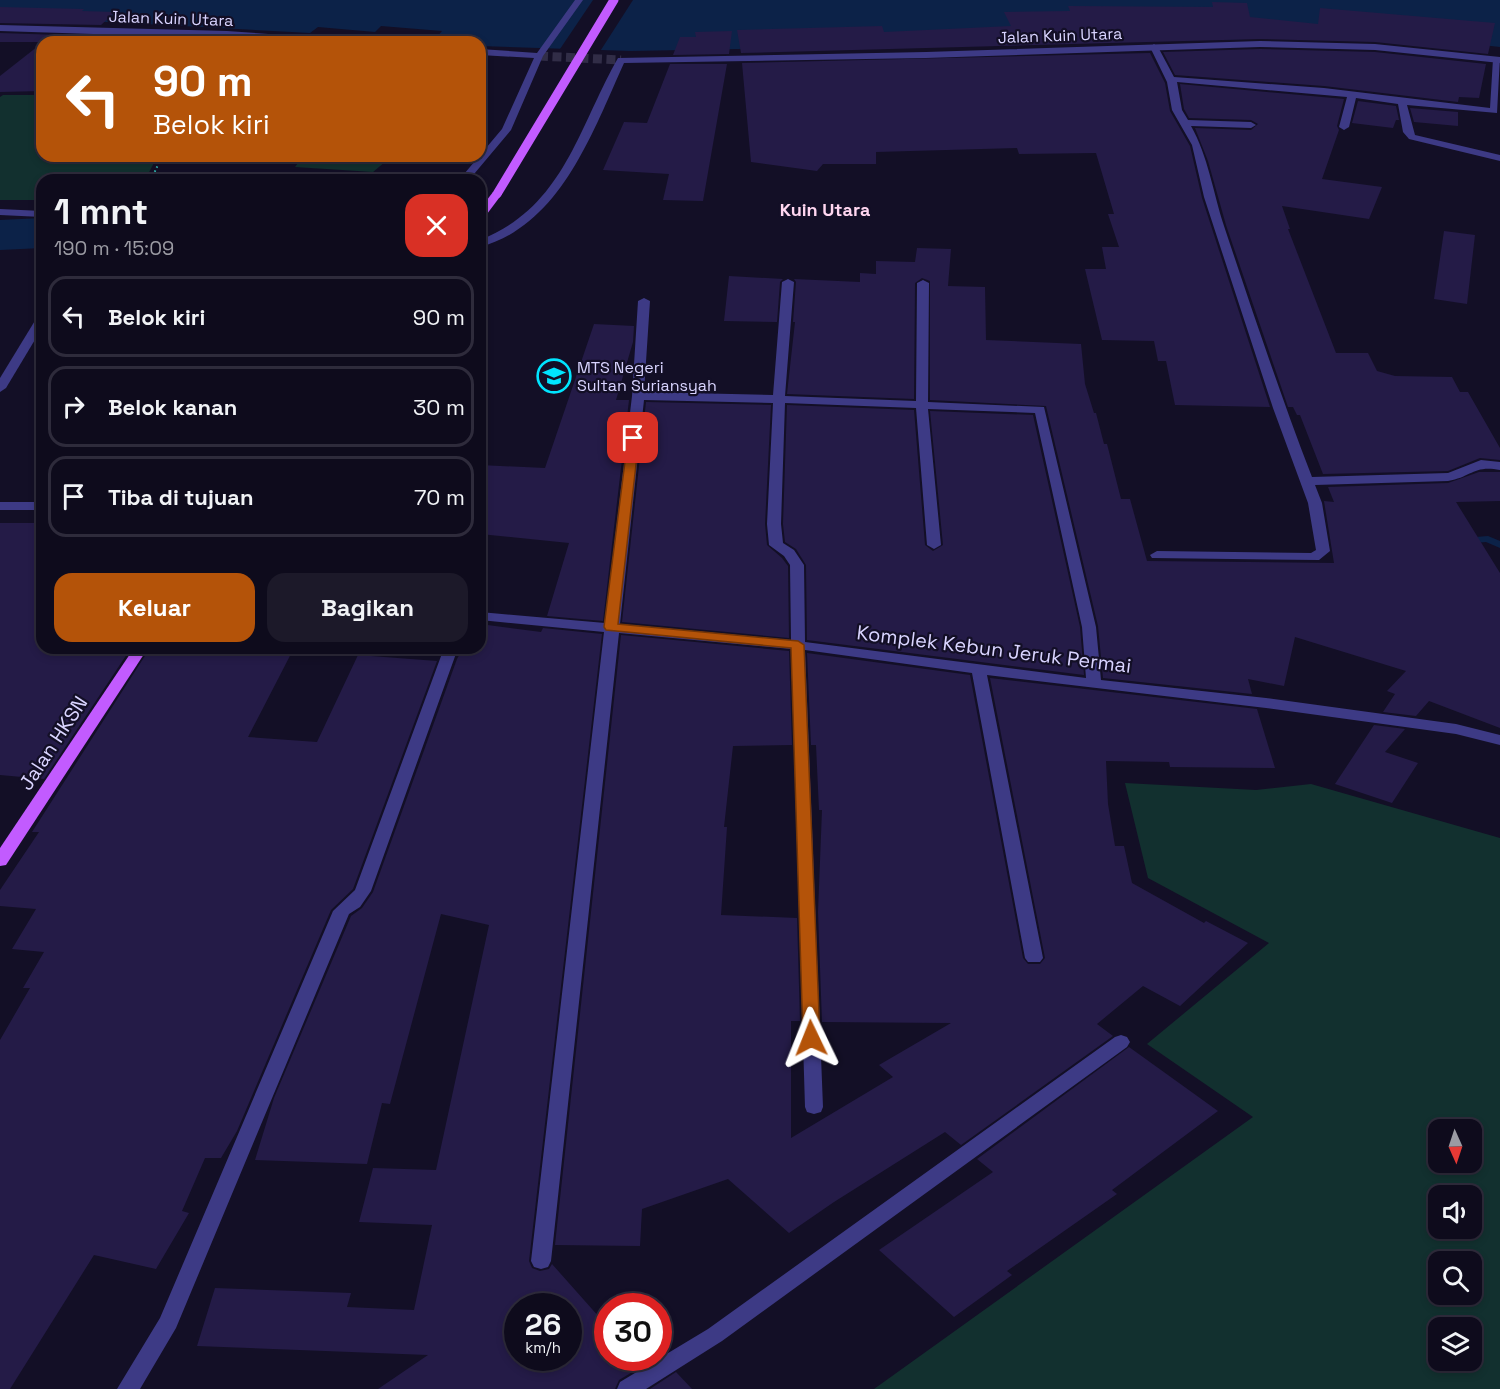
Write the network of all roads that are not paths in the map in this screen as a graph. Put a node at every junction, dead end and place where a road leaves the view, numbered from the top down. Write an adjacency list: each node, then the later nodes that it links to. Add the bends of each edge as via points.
1 (579, 0): 7 (street)
2 (614, 0): 19 (main road, bridge)
3 (0, 28): 4 (street, Jalan Kuin Utara)
4 (255, 36)
5 (1154, 46): 8 (street, Jalan Kuin Utara, via 1345,45); 9 (street); 22 (street, Jalan Kuin Utara, via 926,56 621,60 580,148 548,198 505,234)
6 (486, 52): 7 (street)
7 (540, 54): 15 (street, via 506,130)
8 (1499, 60): 11 (street, via 1494,111)
9 (1170, 79): 10 (street); 12 (street, via 1177,110)
10 (1352, 94): 11 (street); 14 (street)
11 (1402, 102): 16 (street, via 1412,137)
12 (1185, 123): 13 (street); 32 (street, via 1197,145 1209,197)
13 (1251, 125)
14 (1344, 127)
15 (486, 154)
16 (1500, 158)
17 (479, 162): 18 (street)
18 (469, 174)
19 (486, 208)
20 (0, 212): 21 (street)
21 (36, 214)
22 (486, 242)
23 (788, 282): 29 (street)
24 (923, 283): 30 (street)
25 (644, 301): 28 (street)
26 (36, 329): 27 (street)
27 (0, 388)
28 (638, 396): 29 (street); 38 (street)
29 (779, 399): 30 (street); 39 (street, via 774,524 776,541 797,565)
30 (922, 406): 35 (street); 43 (street, via 1040,410 1089,627)
31 (1500, 466): 32 (street, via 1479,462 1458,476 1448,477)
32 (1307, 481): 36 (street, via 1323,551 1314,556)
33 (0, 506): 34 (street)
34 (36, 506)
35 (934, 545)
36 (1157, 555)
37 (486, 617): 38 (street, Komplek Kebun Jeruk Permai)
38 (611, 627): 39 (street, Komplek Kebun Jeruk Permai); 49 (street)
39 (798, 645): 42 (street, Komplek Kebun Jeruk Permai); 48 (street)
40 (137, 654): 45 (main road, Jalan HKSN)
41 (449, 654): 50 (street, via 363,891 342,912 169,1322)
42 (979, 670): 43 (street, Komplek Kebun Jeruk Permai); 46 (street)
43 (1094, 683): 44 (street, Komplek Kebun Jeruk Permai, via 1456,729)
44 (1500, 740)
45 (0, 861)
46 (1034, 958)
47 (1120, 1042): 51 (street, via 715,1335)
48 (814, 1107)
49 (541, 1261)
50 (128, 1389)
51 (628, 1389)

